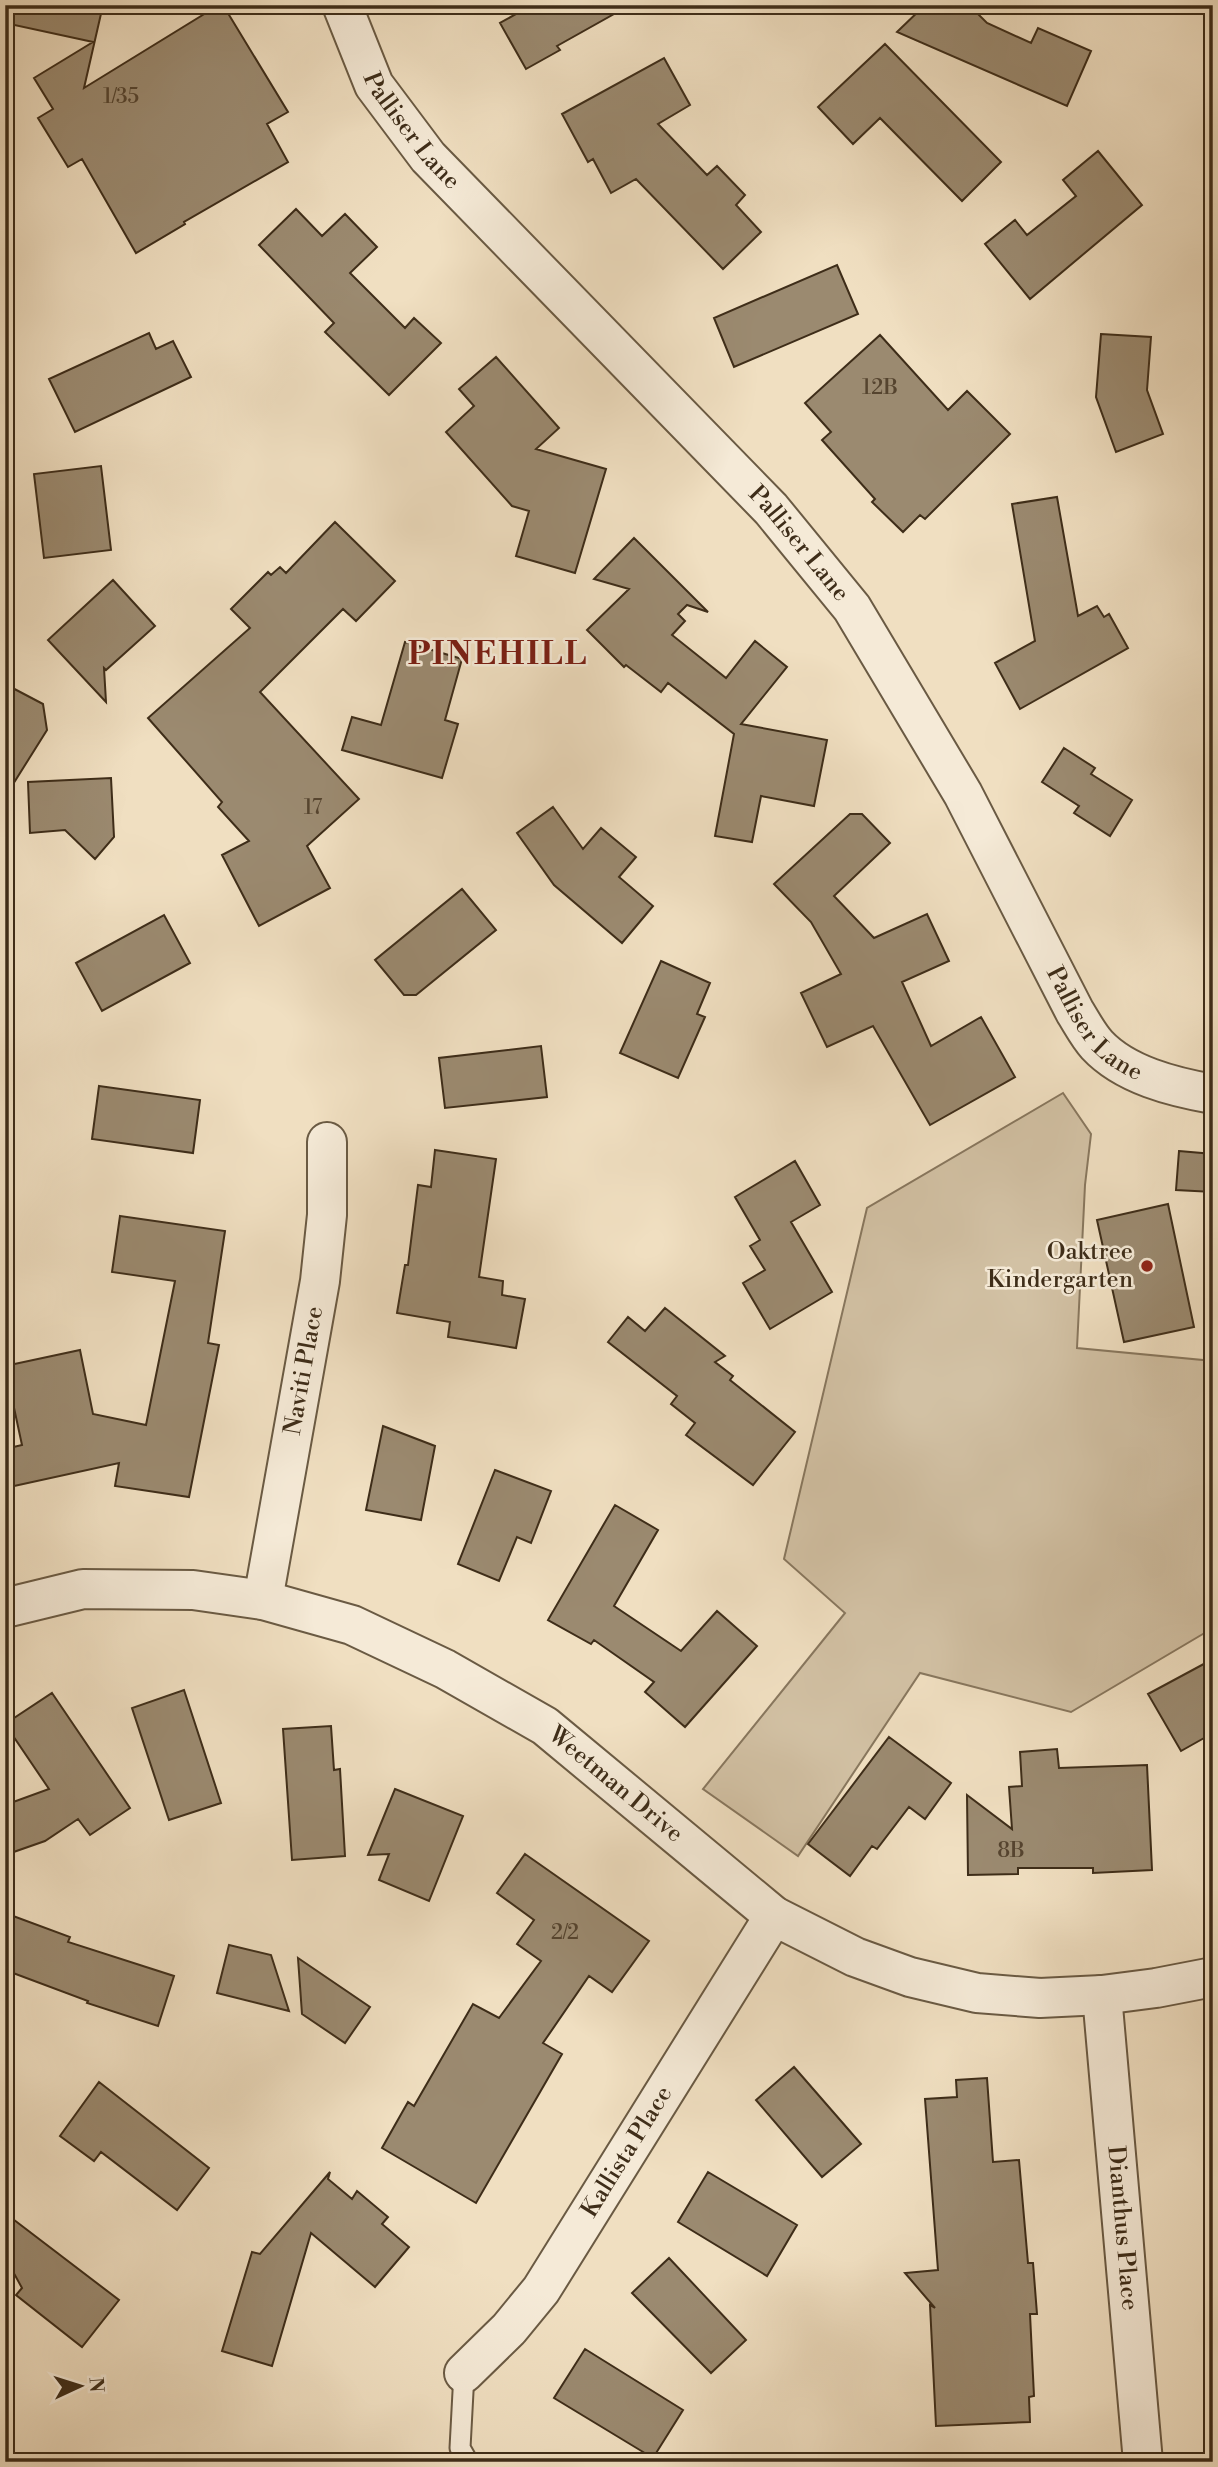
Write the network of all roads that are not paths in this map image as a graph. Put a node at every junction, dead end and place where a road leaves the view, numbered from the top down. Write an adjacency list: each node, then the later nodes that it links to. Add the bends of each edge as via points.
1 (342, 5): 2 (street, Palliser Lane, via 374,85 428,157 771,509 852,608 963,794 1075,1012 1096,1044 1121,1065 1181,1088)
2 (1213, 1094)
3 (327, 1142): 4 (street, Naviti Place, via 327,1215 320,1281)
4 (263, 1600): 5 (street, Weetman Drive, via 193,1590 83,1589); 6 (street, Weetman Drive, via 352,1625 445,1669 545,1726)
5 (5, 1608)
6 (774, 1916): 8 (street, Weetman Drive, via 855,1956 910,1977 963,1990 1040,1998); 9 (street, Kallista Place, via 541,2290)
7 (1213, 1977): 8 (street, Weetman Drive)
8 (1102, 1995): 11 (street, Dianthus Place)
9 (464, 2373): 10 (lane, via 460,2448)
10 (468, 2462)
11 (1143, 2462)

